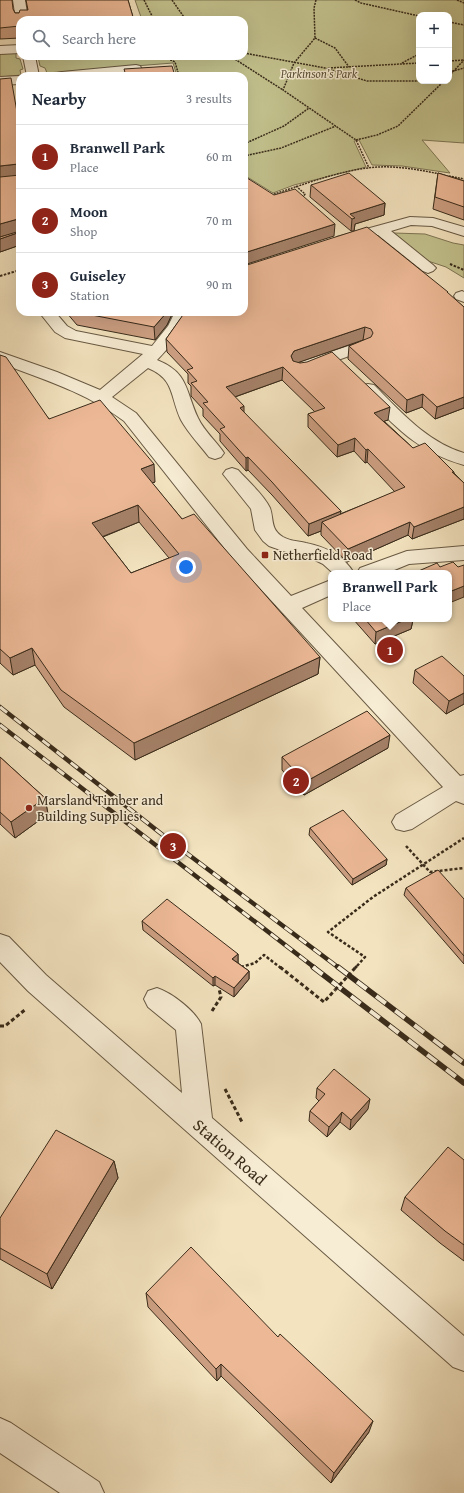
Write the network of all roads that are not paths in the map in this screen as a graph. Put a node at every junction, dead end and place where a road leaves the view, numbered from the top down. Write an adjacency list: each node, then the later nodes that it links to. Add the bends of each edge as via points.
1 (19, 0): 2 (street)
2 (21, 16)
3 (16, 49): 4 (street)
4 (0, 50)
5 (30, 60): 7 (street)
6 (136, 70): 8 (street)
7 (32, 72)
8 (111, 72)
9 (16, 80): 10 (street)
10 (0, 81)
11 (387, 227): 12 (street, via 421,221 433,222); 13 (street, via 342,234); 14 (street)
12 (464, 232)
13 (325, 245)
14 (428, 268)
15 (50, 316): 19 (street, via 61,329 71,335)
16 (181, 316): 19 (street)
17 (363, 346): 20 (street)
18 (0, 357): 22 (street)
19 (152, 357): 22 (street); 23 (street, via 174,380 190,420)
20 (345, 367): 21 (street); 24 (street, via 423,441)
21 (300, 369)
22 (102, 397): 30 (street, via 130,417 240,554)
23 (215, 453)
24 (464, 459)
25 (232, 474): 27 (street, via 260,507 264,530 269,536 286,546 321,554)
26 (464, 553): 28 (street, via 408,558)
27 (341, 570)
28 (375, 570)
29 (328, 589): 30 (street)
30 (287, 606): 31 (street)
31 (462, 789): 32 (street)
32 (403, 831)
33 (0, 944): 35 (street, Station Road, via 37,983)
34 (157, 999): 35 (street, via 188,1024)
35 (199, 1124): 36 (street, Station Road)
36 (464, 1356)
37 (0, 1434): 38 (street)
38 (88, 1493)

